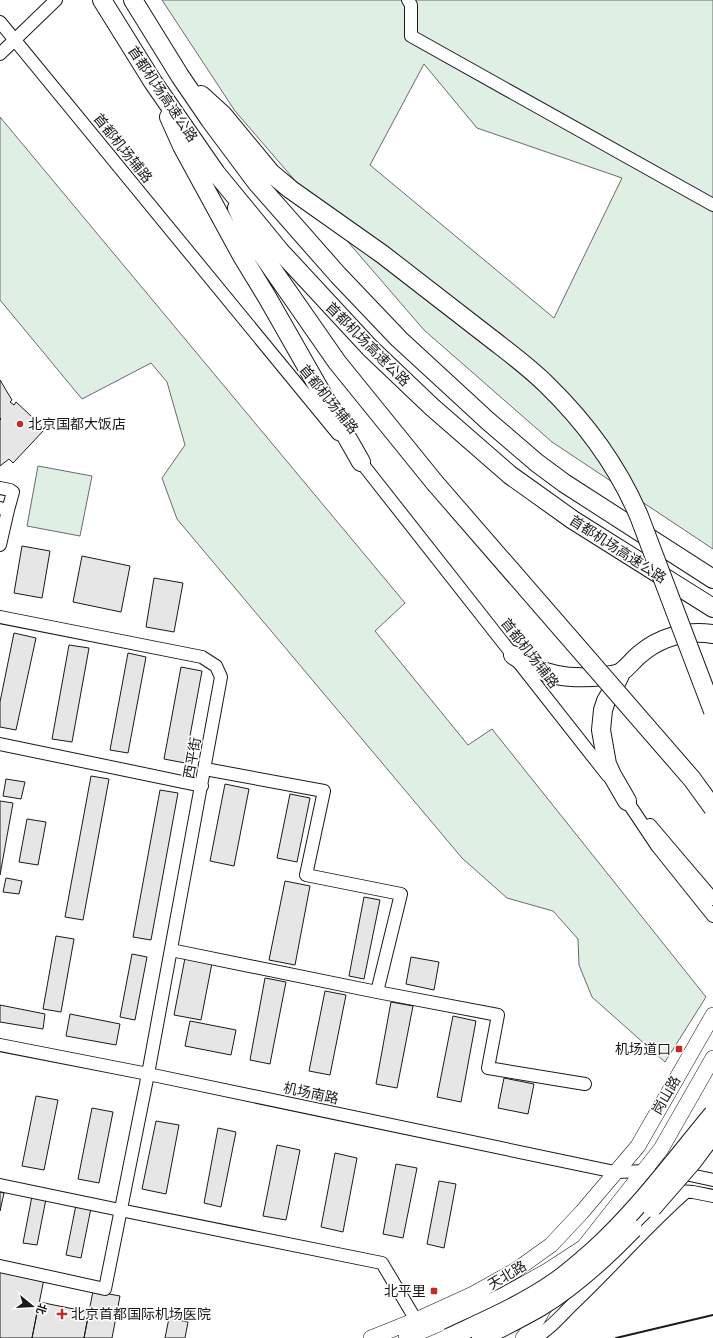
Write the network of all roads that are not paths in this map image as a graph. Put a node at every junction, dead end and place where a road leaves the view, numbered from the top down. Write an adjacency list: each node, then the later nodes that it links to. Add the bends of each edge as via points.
1 (56, 0): 6 (street)
2 (133, 0): 8 (highway, 首都机场高速公路)
3 (408, 0): 11 (street, via 411,5 412,36)
4 (103, 2): 9 (highway, 首都机场高速公路)
5 (0, 22): 6 (street, 首都机场辅路)
6 (15, 40): 7 (street); 12 (street, 首都机场辅路)
7 (0, 54)
8 (180, 76): 16 (highway, 首都机场高速公路, via 257,183 338,275 399,339 545,470); 22 (highway, bridge, via 223,115 264,164 290,189 382,254 535,374 591,435 620,478 639,516)
9 (153, 82): 10 (highway, 首都机场高速公路); 12 (highway, via 177,138)
10 (216, 173): 17 (highway, 首都机场高速公路, via 280,251 370,348 432,407 523,485 613,546); 27 (highway, bridge, via 252,240 337,362 435,483 692,779)
11 (713, 204)
12 (361, 462): 20 (street, 首都机场辅路)
13 (0, 488): 14 (street, via 13,492)
14 (4, 509): 15 (street)
15 (0, 545)
16 (713, 579)
17 (713, 608)
18 (0, 617): 24 (street, 西平街, via 202,657 216,666 221,677)
19 (713, 634): 21 (highway, via 686,633 663,639 639,654)
20 (514, 655): 21 (highway, via 534,668 570,678); 26 (street, 首都机场辅路)
21 (620, 673): 26 (highway, via 603,710 601,730 607,764)
22 (713, 711)
23 (0, 744): 25 (street)
24 (205, 769): 25 (street, 西平街); 31 (street, via 324,791 306,875 401,894)
25 (202, 786): 30 (street, 西平街)
26 (627, 801): 28 (street, 首都机场辅路, via 664,840); 29 (street, 首都机场辅路, via 657,846)
27 (713, 808)
28 (713, 899)
29 (713, 916)
30 (171, 950): 31 (street); 35 (street, 西平街)
31 (377, 992): 36 (street, via 498,1015 488,1068)
32 (713, 1015): 40 (main road, 岗山路, via 638,1146)
33 (0, 1045): 35 (street, 机场南路)
34 (713, 1058): 39 (main road, 岗山路, via 661,1149)
35 (148, 1074): 40 (street, 机场南路); 46 (street, 西平街)
36 (585, 1084)
37 (713, 1114): 52 (highway, bridge, via 635,1210 574,1267 555,1282 500,1314)
38 (713, 1134): 53 (highway, bridge, via 666,1192 599,1262 541,1306)
39 (644, 1171): 40 (street); 41 (street, via 674,1172); 43 (main road, 岗山路)
40 (615, 1172): 43 (street); 49 (main road, 天北路, via 551,1246 506,1276)
41 (713, 1180)
42 (0, 1185): 46 (street)
43 (634, 1185): 44 (street); 47 (main road, 天北路)
44 (686, 1192): 45 (street); 55 (street, via 550,1326)
45 (713, 1196)
46 (120, 1210): 48 (street, 西平街, via 105,1288); 49 (street, via 382,1263)
47 (584, 1247): 51 (main road, 天北路, via 504,1295); 54 (main road, 天北路, via 568,1264 537,1320)
48 (0, 1266)
49 (416, 1320): 50 (main road, 天北路)
50 (371, 1338)
51 (406, 1338)
52 (448, 1338)
53 (480, 1338)
54 (523, 1338)
55 (534, 1338)

